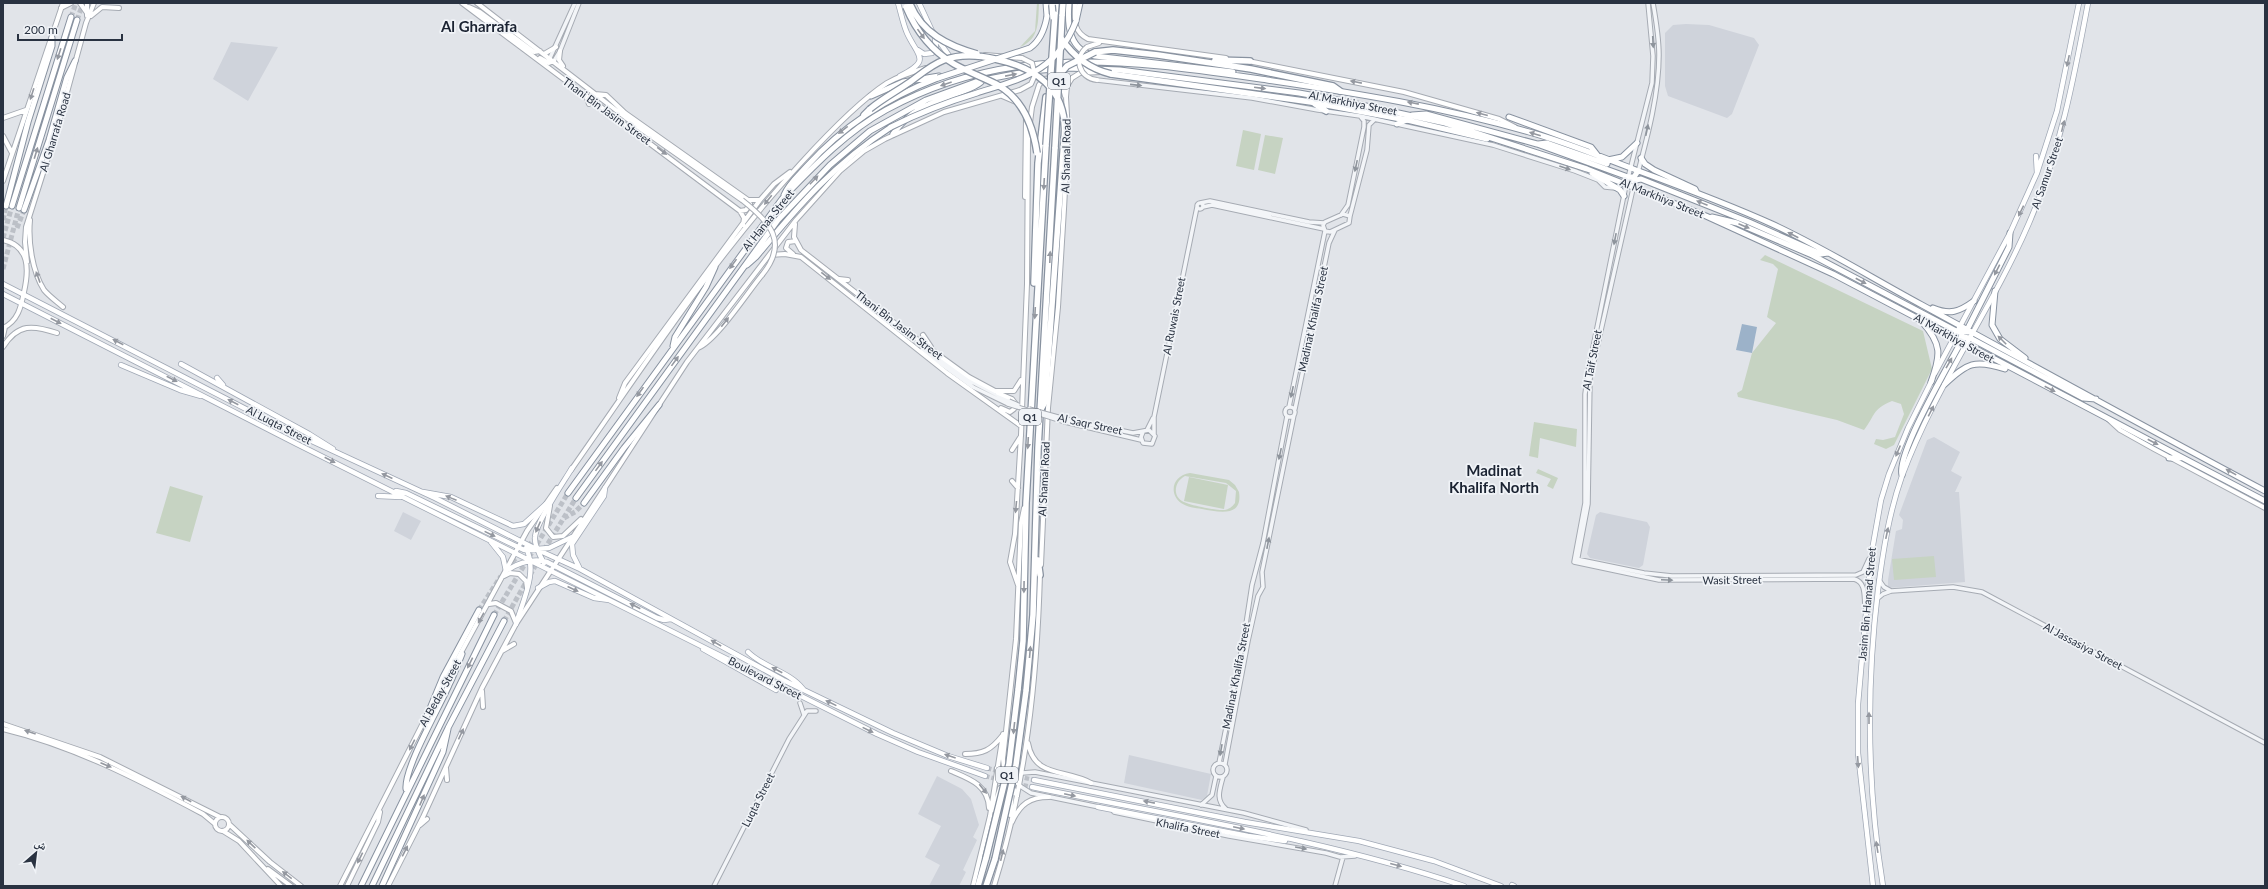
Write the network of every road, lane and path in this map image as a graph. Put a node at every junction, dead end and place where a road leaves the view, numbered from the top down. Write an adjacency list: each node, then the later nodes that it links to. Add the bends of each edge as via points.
1 (71, 3): 19 (main road)
2 (80, 3): 24 (main road)
3 (88, 3): 24 (main road)
4 (94, 3): 27 (main road, Al Gharrafa Road)
5 (462, 3): 22 (main road, Thani Bin Jasim Street)
6 (477, 3): 34 (main road, Thani Bin Jasim Street)
7 (575, 3): 32 (street)
8 (579, 3): 35 (street)
9 (898, 3): 33 (main road, via 907,34)
10 (919, 3): 28 (main road)
11 (1063, 3): 173 (highway, Al Shamal Road / Q1, one-way to 11, bridge)
12 (1069, 3): 51 (highway, via 1068,24 1073,42 1078,49 1087,54 1223,70 1239,73)
13 (1075, 3): 31 (main road, Al Markhiya Street, via 1076,30 1087,39)
14 (1080, 3): 125 (highway, bridge, via 1076,21 1066,42 1043,68 1028,77 929,109 891,127 852,154 822,181 754,260)
15 (1648, 3): 79 (street, Al Taif Street, one-way to 79, via 1653,67 1650,94)
16 (1653, 3): 85 (street, Al Taif Street, one-way to 16, via 1656,92 1658,68 1658,41)
17 (2079, 3): 92 (main road, Al Samur Street, one-way to 92, via 2056,111)
18 (2088, 3): 132 (main road, Al Samur Street, one-way to 18, via 2030,222 2052,160 2072,86)
19 (63, 4): 30 (main road)
20 (907, 4): 37 (highway, bridge, via 921,24 938,39 958,49); 87 (highway, one-way to 87, bridge, via 919,31 934,49 954,64 1001,87 1018,102 1031,126)
21 (1052, 4): 62 (highway, bridge, via 1056,26 1070,49 1086,63 1111,74); 68 (highway, bridge, via 1044,30 1030,48 938,78 907,91); 131 (highway, Al Shamal Road / Q1, one-way to 131, bridge, via 1055,14)
22 (467, 7): 29 (main road, via 480,12); 45 (main road, Thani Bin Jasim Street)
23 (119, 8): 27 (main road, via 102,7 93,12)
24 (87, 14): 27 (main road)
25 (71, 17): 30 (highway, Al Gharrafa Road, one-way to 30, via 9,206 28,122 52,46)
26 (77, 20): 42 (highway, Al Gharrafa Road, one-way to 26, via 67,77 49,140 21,209)
27 (86, 23): 42 (main road, Al Gharrafa Road)
28 (934, 34): 33 (main road, via 936,47 933,52 927,54); 39 (main road)
29 (514, 37): 34 (main road, via 534,52); 40 (main road)
30 (52, 38): 64 (main road, one-way to 64)
31 (1101, 42): 43 (main road, Al Markhiya Street); 53 (main road, bridge, via 1087,47 1080,55 1079,66 1084,75)
32 (556, 47): 36 (main road); 40 (street)
33 (918, 50): 49 (main road, via 918,65)
34 (540, 51): 36 (main road, Thani Bin Jasim Street)
35 (560, 51): 40 (street); 55 (main road, via 560,64)
36 (544, 54): 40 (main road, Thani Bin Jasim Street)
37 (984, 57): 68 (highway, bridge, via 954,57 936,64); 139 (highway, bridge, via 1023,67 1041,77 1062,108 1065,120 1064,140)
38 (1174, 58): 43 (highway); 56 (highway, via 1261,71 1333,86); 87 (highway, bridge, via 1120,50 1095,52 1063,69 1055,78 1046,97)
39 (952, 60): 49 (main road, Al Hanaa Street); 60 (main road, Al Hanaa Street, bridge, via 971,55 1022,58 1032,63 1036,75 1031,84)
40 (551, 61): 45 (street); 47 (main road, Thani Bin Jasim Street)
41 (1054, 61): 46 (highway, Al Hanaa Street); 51 (highway, Al Markhiya Street, via 1120,63)
42 (75, 62): 107 (main road, Al Gharrafa Road, via 57,130)
43 (1250, 62): 76 (main road, Al Markhiya Street, one-way to 43, via 1499,119 1404,92)
44 (1054, 68): 50 (highway, Al Markhiya Street, via 1117,70); 52 (highway, Al Hanaa Street, one-way to 44)
45 (549, 69): 48 (main road, Thani Bin Jasim Street)
46 (983, 73): 59 (highway, via 968,72 908,80); 105 (highway, Al Hanaa Street, one-way to 105, via 928,90 886,110 824,157)
47 (571, 75): 48 (main road, via 561,71); 55 (main road, Thani Bin Jasim Street)
48 (559, 76): 58 (main road, Thani Bin Jasim Street)
49 (900, 76): 59 (main road, Al Hanaa Street)
50 (1183, 78): 54 (main road, Al Markhiya Street, via 1100,72 1080,73); 69 (highway, Al Markhiya Street, one-way to 69, via 1299,93)
51 (1248, 78): 56 (highway, Al Markhiya Street)
52 (982, 80): 77 (highway, via 973,87 917,109 904,119); 125 (highway, Al Hanaa Street, one-way to 52, via 797,198 830,164 870,131 926,100)
53 (1097, 80): 65 (street, Al Markhiya Street, one-way to 65, via 1252,98)
54 (1069, 82): 61 (main road, Al Shamal Road)
55 (587, 88): 57 (main road, Thani Bin Jasim Street)
56 (1340, 91): 76 (highway, Al Markhiya Street, one-way to 56, via 1425,106)
57 (595, 94): 103 (main road, Thani Bin Jasim Street, via 606,95 625,113); 153 (main road, one-way to 57, bridge, via 718,331 762,275 774,255 774,236 764,218 742,200)
58 (586, 95): 63 (main road); 66 (main road, Thani Bin Jasim Street)
59 (871, 96): 90 (main road, Al Hanaa Street)
60 (1001, 96): 77 (main road, Al Hanaa Street, via 944,112); 109 (main road, via 1016,103 1026,118 1024,174)
61 (1066, 97): 109 (main road, via 1062,85 1053,78 1041,82 1036,91 1028,138); 130 (main road, Al Shamal Road, via 1068,133)
62 (1311, 102): 65 (highway); 74 (highway)
63 (589, 104)
64 (26, 110): 72 (main road); 82 (main road)
65 (1326, 111): 70 (street, Al Markhiya Street)
66 (610, 112): 67 (main road); 108 (main road, Thani Bin Jasim Street, one-way to 108)
67 (602, 113)
68 (864, 115): 105 (highway, one-way to 105, via 820,152 788,186)
69 (1411, 115): 80 (highway, Al Markhiya Street); 81 (highway, via 1426,114)
70 (1360, 116): 73 (street, Al Markhiya Street); 99 (street, one-way to 99, via 1364,121 1364,127)
71 (1509, 116): 83 (highway, via 1591,147)
72 (3, 118)
73 (1376, 119): 75 (street, Al Markhiya Street); 100 (street, via 1372,120 1368,127 1367,150)
74 (1407, 120): 75 (highway); 80 (highway)
75 (1397, 124): 98 (street, Al Markhiya Street, one-way to 98, via 1515,151 1596,179 1609,188)
76 (1517, 129): 83 (highway, Al Markhiya Street, one-way to 76)
77 (893, 134): 113 (main road, Al Hanaa Street, via 864,151 847,165)
78 (3, 136): 82 (main road)
79 (1637, 143): 86 (highway, via 1622,157); 89 (street, Al Taif Street)
80 (1514, 144): 88 (highway, Al Markhiya Street)
81 (1537, 144): 86 (highway, via 1547,143 1607,164); 93 (highway)
82 (12, 152): 95 (main road)
83 (1598, 156): 86 (highway, Al Markhiya Street)
84 (2036, 156): 92 (main road)
85 (1641, 158): 91 (street, Al Taif Street); 101 (highway, via 1650,168 1695,189)
86 (1608, 160): 89 (highway, Al Markhiya Street)
87 (1038, 163): 131 (highway, via 1033,272)
88 (1587, 168): 96 (highway, Al Markhiya Street); 98 (highway)
89 (1630, 168): 91 (highway, Al Markhiya Street); 93 (street, Al Taif Street)
90 (794, 171): 104 (main road, via 778,180); 126 (main road, Al Hanaa Street, one-way to 126)
91 (1638, 171): 93 (highway, via 1634,176); 94 (street, Al Taif Street); 101 (highway, Al Markhiya Street)
92 (2037, 173): 118 (main road, Al Samur Street, one-way to 118)
93 (1628, 177): 96 (street, Al Taif Street)
94 (1636, 179): 96 (highway); 97 (street, Al Taif Street); 121 (highway, one-way to 94, via 1821,254 1742,219)
95 (3, 181)
96 (1627, 184): 97 (highway, Al Markhiya Street); 102 (street, Al Taif Street)
97 (1634, 186): 112 (highway, Al Markhiya Street); 218 (street, Al Taif Street, via 1590,379 1588,504)
98 (1616, 188): 102 (highway)
99 (1351, 190): 100 (street); 110 (street, via 1348,205)
100 (1357, 192): 111 (street)
101 (1697, 194): 121 (highway, Al Markhiya Street, one-way to 101, via 1773,225)
102 (1624, 196): 218 (street, Al Taif Street, one-way to 218, via 1586,386 1584,503)
103 (748, 200): 104 (main road); 108 (main road, via 749,208)
104 (760, 200): 115 (main road)
105 (782, 200): 151 (highway, Al Hanaa Street, one-way to 151)
106 (1200, 208): 114 (street, via 1200,203 1210,201); 116 (street, via 1212,205); 176 (street, Al Ruwais Street, via 1194,215)
107 (31, 209): 124 (main road, Al Gharrafa Road, via 25,235); 138 (main road, one-way to 107, via 45,291 38,278 29,234)
108 (740, 210): 115 (main road, via 744,218)
109 (1027, 215): 159 (main road)
110 (1341, 215): 111 (street); 114 (street)
111 (1350, 216): 117 (street, via 1349,223)
112 (1706, 216): 140 (highway, Al Markhiya Street, via 1833,274); 146 (highway, one-way to 146, via 1732,221 1812,255)
113 (796, 220): 120 (main road, via 793,229); 123 (main road, Al Hanaa Street)
114 (1324, 223): 116 (street, Madinat Khalifa Street)
115 (743, 225): 168 (main road, via 625,382)
116 (1324, 230): 117 (street); 171 (street, Madinat Khalifa Street, one-way to 171)
117 (1335, 230): 172 (street, Madinat Khalifa Street, via 1328,243)
118 (2010, 234): 135 (main road, Al Samur Street); 146 (highway, one-way to 146, via 2009,247)
119 (3, 240): 124 (main road, via 14,243)
120 (796, 241): 122 (main road, via 786,244 788,251); 127 (main road, Thani Bin Jasim Street, via 802,250)
121 (1828, 253): 137 (highway, Al Markhiya Street)
122 (793, 254): 123 (main road); 149 (main road, Thani Bin Jasim Street, one-way to 149, via 805,259)
123 (768, 255): 153 (main road, Al Hanaa Street)
124 (27, 262): 134 (main road, Al Gharrafa Road, via 28,272)
125 (744, 266): 199 (highway, Al Hanaa Street, one-way to 125)
126 (715, 267): 151 (highway, via 706,287 675,337); 168 (main road, Al Hanaa Street)
127 (839, 280): 128 (main road); 141 (main road, Thani Bin Jasim Street, via 878,307)
128 (848, 280)
129 (3, 284): 134 (main road, Al Luqta Street)
130 (1059, 284): 139 (main road); 225 (main road, Al Shamal Road, via 1048,408)
131 (1036, 289): 202 (highway, Al Shamal Road / Q1, one-way to 202)
132 (1995, 291): 146 (main road, Al Samur Street); 156 (highway, one-way to 132, via 2000,339 1995,332 1991,314)
133 (3, 294): 136 (main road, Al Luqta Street)
134 (23, 294): 136 (main road, Al Gharrafa Road); 185 (main road, Al Luqta Street, one-way to 134, via 274,424)
135 (1974, 301): 137 (highway, via 1960,311 1954,312 1944,312); 142 (main road, Al Samur Street)
136 (22, 303): 143 (main road, Al Gharrafa Road, via 13,322); 165 (main road, Al Luqta Street, one-way to 165)
137 (1918, 303): 142 (highway, Al Markhiya Street)
138 (63, 306)
139 (1051, 317): 173 (highway, via 1044,405)
140 (1918, 318): 148 (highway, Al Markhiya Street); 161 (highway, via 1933,335 1938,351)
141 (896, 324): 154 (main road, Thani Bin Jasim Street); 169 (street, Al Saqr Street, via 956,372)
142 (1961, 326): 146 (highway, Al Markhiya Street)
143 (4, 328): 147 (main road)
144 (57, 333): 152 (main road, via 36,327 22,329 12,335)
145 (923, 335): 154 (main road)
146 (1965, 335): 148 (highway); 150 (highway, Al Markhiya Street); 156 (highway, Al Markhiya Street); 167 (highway, via 2083,398); 189 (highway, one-way to 146, via 1902,464 1919,422)
147 (3, 336)
148 (1955, 338): 161 (main road, Jasim Bin Hamad Street)
149 (914, 345): 166 (main road, Thani Bin Jasim Street, via 950,376); 169 (street, Al Saqr Street, via 973,387)
150 (1966, 345): 158 (highway, Al Markhiya Street); 162 (main road, Jasim Bin Hamad Street)
151 (673, 346): 196 (highway, Al Hanaa Street, one-way to 196)
152 (3, 347)
153 (697, 348): 170 (main road, Al Hanaa Street)
154 (932, 349): 164 (main road, Thani Bin Jasim Street, via 969,377)
155 (181, 364): 163 (main road)
156 (2032, 364): 167 (highway, Al Markhiya Street)
157 (121, 365): 165 (main road, via 186,392)
158 (2015, 371): 162 (highway, via 1977,363 1961,369); 177 (highway, Al Markhiya Street, one-way to 177)
159 (1022, 374): 164 (main road, via 1014,391); 179 (main road)
160 (217, 378): 163 (main road)
161 (1931, 382): 216 (main road, Jasim Bin Hamad Street, one-way to 216, via 1889,474 1881,500)
162 (1945, 384): 189 (main road, Jasim Bin Hamad Street, one-way to 162)
163 (225, 388): 185 (main road, via 315,437)
164 (995, 391): 166 (main road, Thani Bin Jasim Street, via 1014,401 1012,411)
165 (206, 396): 193 (main road, Al Luqta Street, one-way to 193)
166 (985, 399): 179 (main road, Thani Bin Jasim Street)
167 (2097, 399): 194 (highway, Al Markhiya Street, one-way to 167)
168 (618, 402): 188 (main road, Al Hanaa Street)
169 (1008, 403): 178 (street, Al Saqr Street, bridge)
170 (659, 405): 191 (main road, Al Hanaa Street); 201 (highway)
171 (1289, 407): 172 (street); 175 (street, Madinat Khalifa Street, via 1285,412)
172 (1295, 409): 174 (street, Madinat Khalifa Street)
173 (1040, 411): 204 (highway, Al Shamal Road / Q1)
174 (1294, 415): 175 (street); 229 (street, one-way to 174)
175 (1287, 416): 228 (street, one-way to 228)
176 (1154, 417): 180 (street, Al Ruwais Street); 181 (street, Al Ruwais Street)
177 (2106, 418): 186 (main road, Al Markhiya Street, via 2120,430); 187 (highway, Al Markhiya Street, one-way to 187)
178 (1065, 420): 180 (street, Al Saqr Street, via 1133,434); 183 (street, Al Saqr Street)
179 (1022, 426): 182 (main road)
180 (1145, 431): 181 (street); 183 (street)
181 (1154, 434): 183 (street, via 1152,444 1146,445)
182 (1021, 435): 184 (main road); 192 (main road)
183 (1141, 440)
184 (1012, 450)
185 (340, 455): 195 (main road, Al Luqta Street, one-way to 185)
186 (2169, 458): 187 (highway); 205 (main road, Al Markhiya Street)
187 (2184, 458): 200 (highway, Al Markhiya Street)
188 (572, 468): 203 (main road)
189 (1902, 475): 227 (main road, Jasim Bin Hamad Street, one-way to 189, via 1890,520)
190 (1012, 481): 192 (main road)
191 (605, 488): 206 (main road, Al Hanaa Street); 222 (main road, via 604,496 572,544 574,559)
192 (1018, 488): 208 (main road, one-way to 208)
193 (390, 490): 198 (main road, Al Luqta Street); 212 (main road, one-way to 212, via 406,493)
194 (2265, 491)
195 (422, 492): 203 (main road, one-way to 195, via 524,524 513,526 451,497); 211 (main road, Al Luqta Street)
196 (568, 493)
197 (378, 496): 198 (main road)
198 (403, 497): 210 (main road, Al Luqta Street)
199 (576, 498)
200 (2265, 501)
201 (584, 503)
202 (1026, 504): 207 (main road); 324 (highway, Al Shamal Road / Q1, one-way to 324, bridge, via 1023,641 1009,764)
203 (548, 505): 206 (main road, via 546,528 550,535 556,538 571,530); 211 (main road, Al Beday Street); 213 (main road, one-way to 213, via 535,536)
204 (1036, 508): 225 (highway); 325 (highway, Al Shamal Road / Q1, one-way to 204, bridge, via 1016,765 1026,691 1033,616)
205 (2265, 508)
206 (589, 511): 209 (main road)
207 (1022, 515): 208 (main road); 230 (main road)
208 (1014, 534): 230 (main road, via 1010,564)
209 (572, 537): 213 (main road, via 555,546); 217 (main road)
210 (487, 538): 215 (main road, Al Luqta Street); 224 (main road, via 503,557)
211 (522, 541): 212 (main road, Al Beday Street); 213 (main road, Al Luqta Street); 214 (main road)
212 (518, 548): 214 (main road); 215 (main road, Al Beday Street)
213 (538, 550): 214 (main road); 217 (main road, Al Luqta Street); 220 (main road)
214 (528, 551): 219 (main road)
215 (515, 553): 219 (main road, Al Luqta Street); 224 (main road, Al Beday Street)
216 (1871, 556): 218 (street, Wasit Street, via 1863,572 1849,575 1658,575); 240 (main road, Jasim Bin Hamad Street)
217 (558, 558): 221 (main road); 222 (main road, Boulevard Street)
218 (1575, 560): 240 (street, Wasit Street, one-way to 240, via 1659,580 1854,579 1863,587)
219 (531, 561): 220 (main road); 223 (main road, Al Luqta Street); 224 (main road); 233 (main road)
220 (544, 561): 221 (main road); 223 (main road)
221 (553, 565): 223 (main road); 242 (main road, one-way to 221, via 657,618)
222 (580, 569): 242 (main road, Boulevard Street)
223 (550, 570): 231 (main road); 236 (main road, Boulevard Street)
224 (506, 571): 226 (main road, Al Beday Street)
225 (1040, 575): 263 (main road, Al Shamal Road)
226 (502, 579): 233 (main road, via 510,573 519,574 526,581); 238 (main road, Al Beday Street)
227 (1879, 580): 235 (street); 237 (main road, Jasim Bin Hamad Street)
228 (1254, 581): 229 (street); 232 (street, Madinat Khalifa Street)
229 (1261, 581): 234 (street, Madinat Khalifa Street, via 1263,587)
230 (1018, 585): 259 (main road)
231 (538, 588): 236 (main road, one-way to 236, via 555,582 590,597); 244 (main road)
232 (1252, 588): 234 (street); 268 (street, Madinat Khalifa Street, one-way to 268)
233 (526, 591): 244 (main road)
234 (1259, 591): 269 (street, Madinat Khalifa Street)
235 (1891, 591): 237 (street, Al Jassasiya Street); 264 (street, Al Jassasiya Street, via 1953,586 1982,592)
236 (610, 600): 245 (main road, Boulevard Street)
237 (1877, 600): 331 (main road, Jasim Bin Hamad Street, one-way to 237, via 1876,842 1869,748 1869,675)
238 (489, 604): 244 (main road, via 498,603 512,611); 249 (main road, Al Beday Street, one-way to 249)
239 (479, 610): 257 (highway, via 443,677)
240 (1866, 612): 330 (main road, Jasim Bin Hamad Street, one-way to 330, via 1858,704 1858,754)
241 (494, 615): 287 (highway, Al Beday Street, one-way to 287)
242 (671, 619): 252 (main road, Boulevard Street, one-way to 242, via 747,662)
243 (504, 621): 260 (highway, Al Beday Street)
244 (516, 624): 247 (main road)
245 (692, 641): 251 (main road, via 713,656); 276 (main road, Boulevard Street, one-way to 276, via 877,734 925,755)
246 (514, 644): 247 (main road)
247 (502, 651): 250 (main road)
248 (748, 652): 252 (main road, one-way to 248, via 794,680 755,659)
249 (462, 654): 257 (main road, Al Beday Street); 287 (highway, via 411,768 406,781)
250 (482, 688): 254 (main road); 270 (main road, one-way to 250)
251 (776, 690)
252 (804, 690): 271 (main road, Boulevard Street, one-way to 252, via 948,756 893,733)
253 (800, 703): 256 (street)
254 (483, 706)
255 (816, 711): 256 (street, via 807,711)
256 (804, 714): 322 (street, Luqta Street, via 789,738)
257 (426, 718): 292 (main road, Al Beday Street, one-way to 292)
258 (3, 724): 295 (main road, one-way to 258, via 100,757)
259 (1008, 726): 262 (main road); 266 (main road)
260 (448, 728): 319 (highway, Al Beday Street); 320 (highway, one-way to 260, via 443,752)
261 (3, 729): 298 (main road, one-way to 298, via 61,747 110,767 203,814)
262 (1003, 734): 265 (main road, via 986,752); 272 (main road)
263 (1028, 740): 267 (main road, Al Shamal Road); 283 (main road, via 1031,755 1039,766 1080,777)
264 (2265, 743)
265 (965, 754)
266 (1003, 759): 267 (main road, via 1013,765); 275 (main road, via 1004,767)
267 (1023, 763): 274 (main road, Al Shamal Road); 275 (main road)
268 (1219, 763): 269 (street); 277 (street, via 1214,768)
269 (1225, 764): 278 (street, via 1228,771)
270 (446, 768): 280 (main road); 301 (main road)
271 (987, 768)
272 (997, 768): 279 (main road); 282 (main road)
273 (951, 771): 300 (main road, one-way to 300, via 974,781 985,791 989,805)
274 (1022, 773): 275 (main road); 283 (street, Khalifa Street, via 1035,772); 284 (main road, Al Shamal Road)
275 (1011, 775): 279 (main road); 284 (main road)
276 (985, 776)
277 (1216, 776): 278 (street); 290 (street, via 1212,795)
278 (1223, 777): 293 (street, via 1218,798)
279 (1006, 778): 282 (main road); 286 (main road); 288 (main road)
280 (447, 780)
281 (1034, 780): 303 (main road, Khalifa Street, one-way to 281, via 1245,822)
282 (994, 782): 286 (main road)
283 (1091, 783): 290 (street, Khalifa Street)
284 (1020, 786): 288 (main road, Al Shamal Road); 289 (street, Khalifa Street, via 1031,793)
285 (1032, 787): 305 (main road, Khalifa Street, one-way to 305)
286 (994, 790): 294 (main road)
287 (406, 791): 318 (highway, Al Beday Street)
288 (1017, 796): 297 (main road, Al Shamal Road)
289 (1049, 797): 291 (street, Khalifa Street); 302 (main road, via 1037,797 1025,802)
290 (1201, 806): 293 (street, Khalifa Street)
291 (1098, 807): 305 (main road, via 1273,841); 308 (street, Khalifa Street, one-way to 308, via 1129,816)
292 (380, 809): 306 (main road, Al Beday Street); 317 (main road, one-way to 317, via 378,822)
293 (1227, 810): 303 (street, Khalifa Street)
294 (990, 816): 297 (main road, via 1000,788 1006,785 1012,792); 300 (main road)
295 (220, 817): 298 (main road); 299 (main road, via 226,818)
296 (427, 819): 301 (main road)
297 (1010, 820): 302 (main road)
298 (215, 824): 304 (main road, via 218,830)
299 (229, 824): 304 (main road, via 228,829); 314 (main road, one-way to 299, via 270,862)
300 (988, 824): 323 (main road)
301 (418, 826): 321 (main road, one-way to 301)
302 (1009, 828): 326 (main road, one-way to 302)
303 (1307, 830): 329 (main road, Khalifa Street, via 1398,850 1457,868)
304 (223, 831): 310 (main road, via 239,841)
305 (1295, 841): 307 (main road, Khalifa Street)
306 (354, 855): 315 (main road); 316 (main road, Al Beday Street)
307 (1358, 855): 309 (street, Khalifa Street); 328 (main road, Khalifa Street, one-way to 328)
308 (1335, 856): 309 (street, Khalifa Street); 311 (street)
309 (1343, 857): 311 (street)
310 (265, 867): 312 (main road); 313 (main road)
311 (1339, 867): 327 (street)
312 (281, 886)
313 (291, 886)
314 (301, 886)
315 (337, 886)
316 (340, 886)
317 (347, 886)
318 (361, 886)
319 (372, 886)
320 (382, 886)
321 (388, 886)
322 (714, 886)
323 (973, 886)
324 (978, 886)
325 (986, 886)
326 (994, 886)
327 (1335, 886)
328 (1464, 886)
329 (1501, 886)
330 (1873, 886)
331 (1883, 886)

